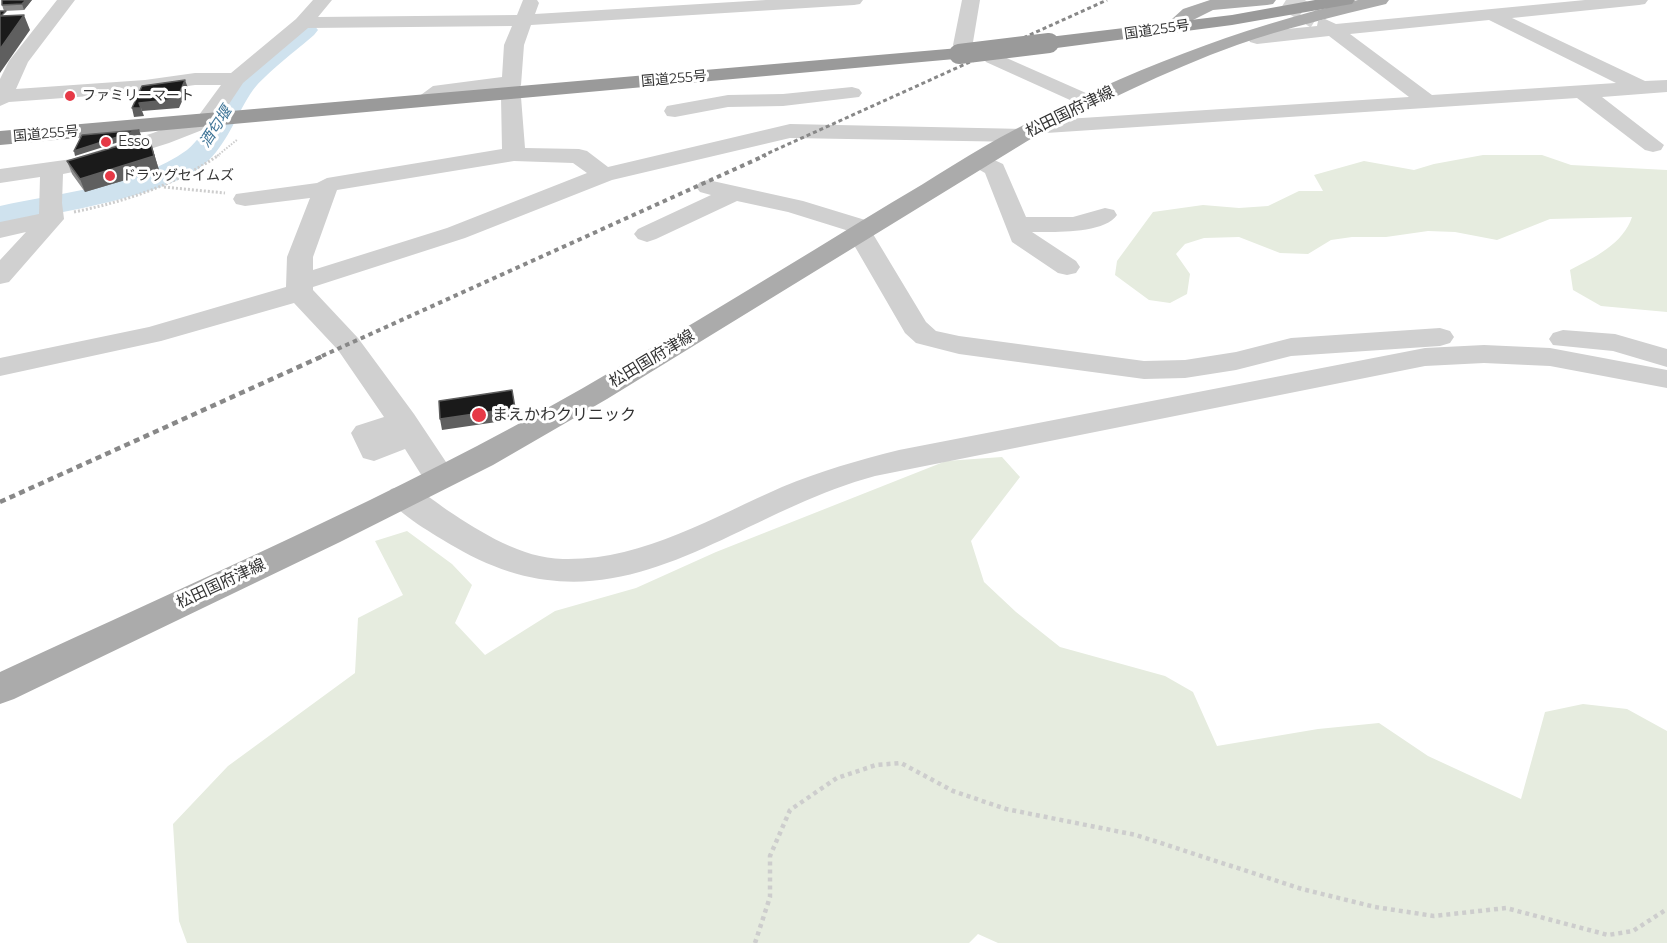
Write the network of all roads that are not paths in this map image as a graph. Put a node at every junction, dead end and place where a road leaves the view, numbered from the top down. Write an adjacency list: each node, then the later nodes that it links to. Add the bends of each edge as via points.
1 (66, 0): 14 (street)
2 (323, 0): 15 (street)
3 (531, 0): 13 (street)
4 (854, 0): 13 (street)
5 (971, 0): 18 (street)
6 (1267, 0): 21 (main road, 松田国府津線, via 1217,4 1187,14 1179,27 1173,57)
7 (1380, 0): 10 (main road, 松田国府津線)
8 (1468, 0): 11 (street)
9 (1639, 0): 11 (street)
10 (1348, 4): 16 (street, via 1356,10); 18 (highway, 国道255号, bridge, via 1049,44); 21 (main road, 松田国府津線, via 1260,31)
11 (1510, 9): 16 (street); 24 (street, via 1556,48)
12 (28, 19): 14 (street)
13 (524, 20): 15 (street); 23 (street, via 514,45)
14 (48, 21): 27 (street, via 19,61)
15 (303, 23): 20 (street)
16 (1323, 24): 17 (street); 31 (street)
17 (1257, 38)
18 (964, 50): 28 (highway, 国道255号)
19 (993, 58): 30 (street)
20 (236, 80): 27 (street, via 195,79); 33 (street)
21 (1128, 84): 30 (main road, 松田国府津線)
22 (1667, 86): 24 (street)
23 (511, 88): 28 (street, via 440,90); 38 (street)
24 (1642, 88): 25 (street)
25 (1581, 92): 31 (street); 37 (street)
26 (852, 93): 29 (street)
27 (1, 98)
28 (424, 100): 33 (highway, 国道255号)
29 (783, 100): 32 (street, via 728,101); 34 (street)
30 (1088, 101): 35 (main road, 松田国府津線)
31 (1429, 103): 35 (street, via 1112,121)
32 (675, 111)
33 (211, 119): 36 (highway, 国道255号); 40 (street, via 162,138)
34 (790, 131): 35 (street); 41 (street)
35 (1028, 131): 39 (main road, 松田国府津線)
36 (0, 138)
37 (1653, 146)
38 (514, 154): 41 (street, via 579,156); 44 (street, via 327,185)
39 (979, 160): 49 (street, via 995,169); 51 (main road, 松田国府津線)
40 (52, 170): 42 (street); 47 (street)
41 (604, 175): 55 (street)
42 (0, 176)
43 (708, 187): 45 (street)
44 (325, 189): 46 (street); 55 (street, via 300,257)
45 (734, 193): 51 (street, via 794,206); 52 (street)
46 (236, 196)
47 (52, 213): 50 (street); 54 (street)
48 (1105, 215): 49 (street, via 1076,224)
49 (1017, 225): 53 (street, via 1021,237)
50 (0, 230)
51 (863, 230): 56 (street, via 915,327 926,337 959,345 1144,370 1195,368 1291,347 1460,337 1615,344); 59 (main road, 松田国府津線, via 596,393 481,458)
52 (647, 234)
53 (1067, 267)
54 (0, 276)
55 (299, 288): 57 (street, via 234,315 105,347); 59 (street, via 348,344)
56 (1667, 357)
57 (0, 367)
58 (1667, 379): 60 (street, via 1550,357 1425,357 899,460 830,479 670,549 607,569 558,570 528,565 487,550)
59 (439, 477): 60 (main road, 松田国府津線)
60 (403, 496): 61 (main road, 松田国府津線)
61 (0, 689)

